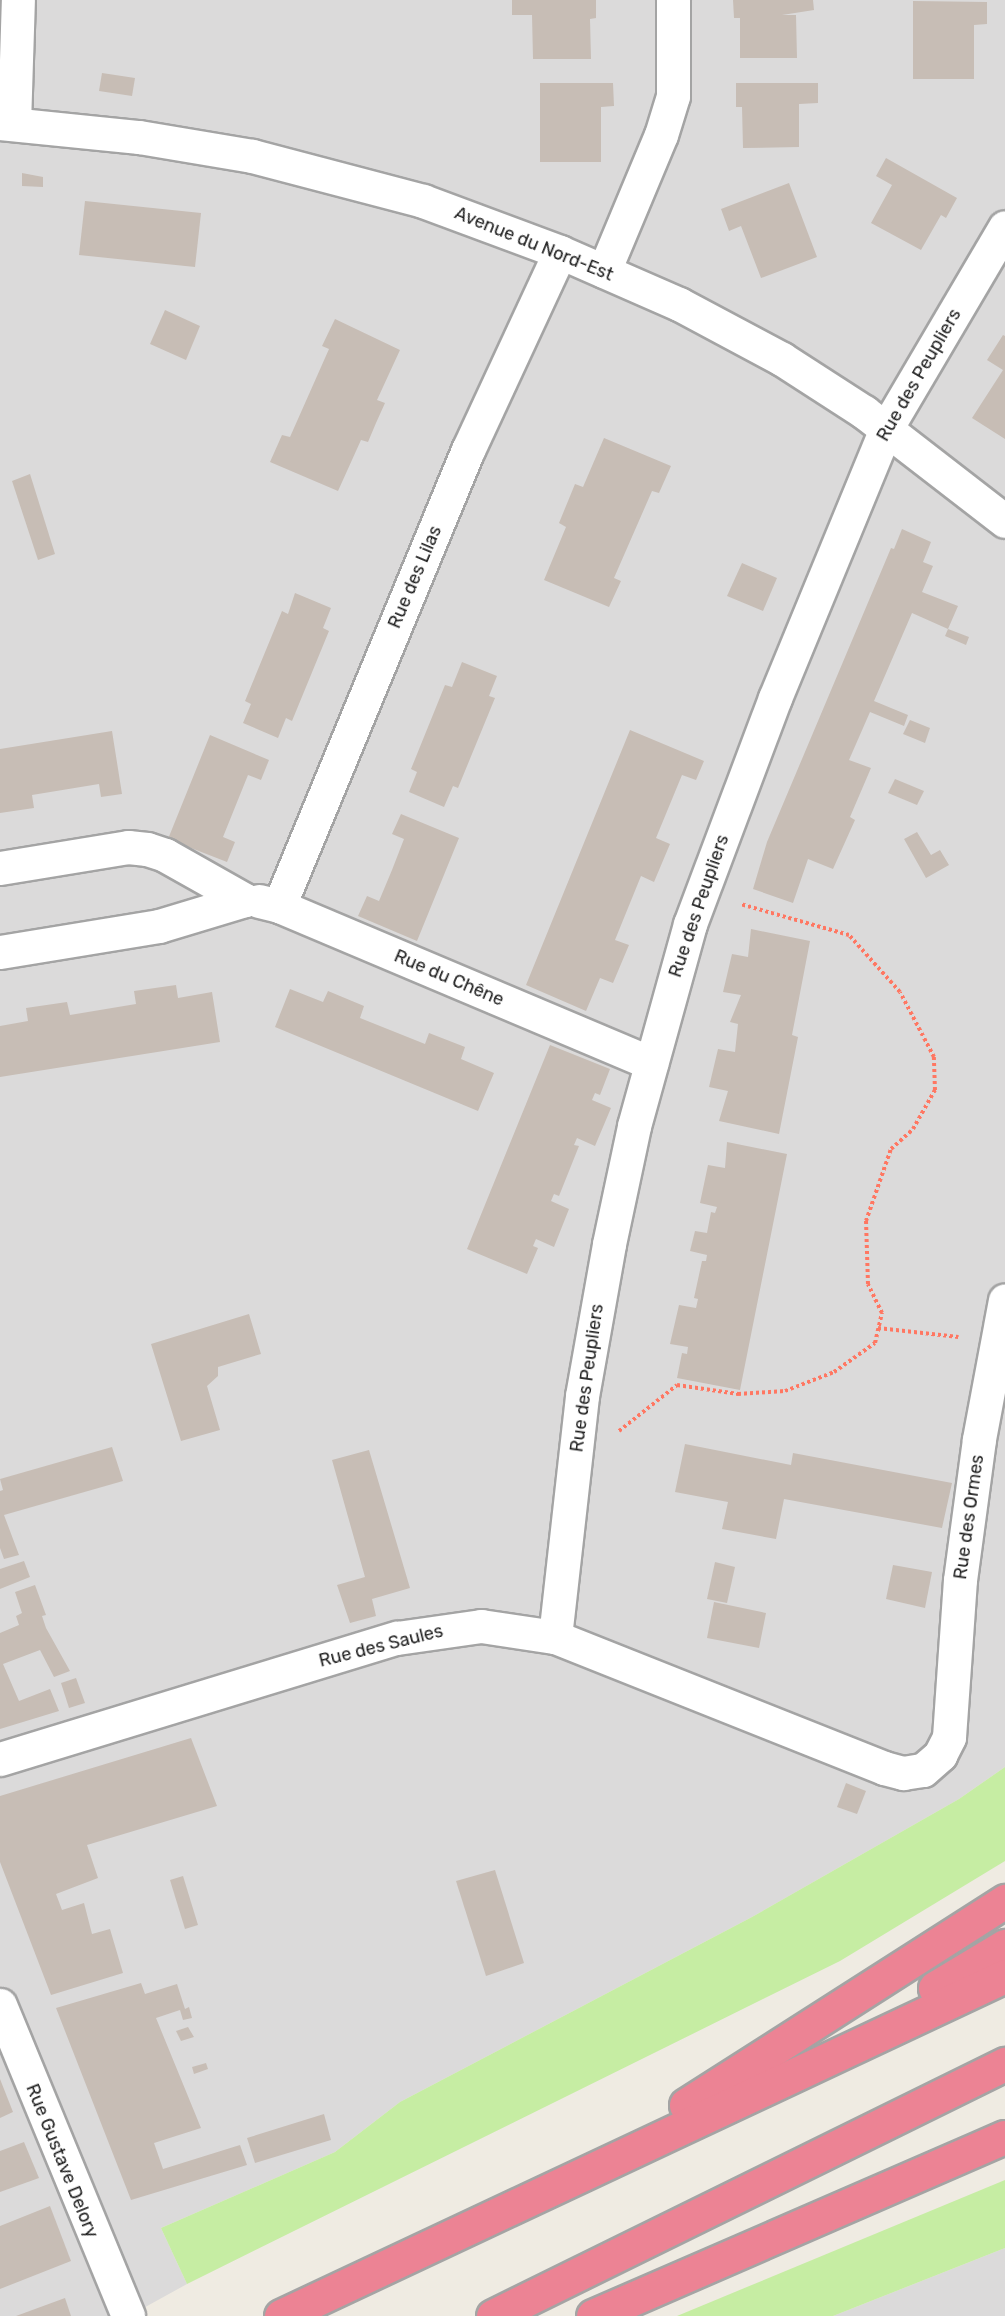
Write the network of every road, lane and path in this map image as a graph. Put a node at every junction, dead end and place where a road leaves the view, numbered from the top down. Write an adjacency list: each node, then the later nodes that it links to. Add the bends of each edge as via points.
1 (18, 0): 3 (street)
2 (673, 0): 6 (street, via 675,75 670,106)
3 (7, 124): 5 (street, Avenue du Nord-Est, via 139,137 252,156 423,201)
4 (1005, 227): 7 (street, Rue des Peupliers)
5 (560, 252): 6 (street, Avenue du Nord-Est); 12 (street, Rue des Lilas, via 468,450)
6 (604, 271): 7 (street, Avenue du Nord-Est, via 679,304 772,354)
7 (886, 429): 8 (street, Avenue du Nord-Est); 10 (street, Rue des Peupliers, via 775,698)
8 (1005, 521)
9 (0, 868): 11 (street, Rue du Chêne, via 128,848 147,849)
10 (701, 893): 14 (street, Rue des Peupliers); 16 (path, via 849,935 900,992 934,1057 935,1090 913,1129 891,1149 866,1221 868,1284 882,1313)
11 (245, 900): 12 (street, Rue du Chêne); 13 (street, Rue du Chêne, via 159,926)
12 (279, 906): 14 (street, Rue du Chêne)
13 (0, 952)
14 (651, 1063): 18 (street, Rue des Peupliers, via 611,1234 582,1396)
15 (1005, 1300): 17 (street, Rue des Ormes)
16 (878, 1328): 17 (path); 18 (path, via 875,1343 834,1372 785,1391 738,1394 677,1385)
17 (998, 1342): 20 (street, Rue des Ormes, via 960,1580)
18 (574, 1468): 19 (street, Rue des Peupliers)
19 (555, 1637): 20 (street, Rue des Saules, via 903,1773 923,1770 932,1763); 21 (street, Rue des Saules, via 481,1626 424,1631)
20 (949, 1737)
21 (0, 1759)
22 (1005, 1901): 29 (highway, via 772,2046)
23 (1005, 1946): 27 (highway)
24 (1005, 1976): 27 (highway)
25 (0, 2005): 30 (street, Rue Gustave Delory)
26 (1005, 2064): 32 (highway)
27 (791, 2073): 29 (highway)
28 (1005, 2137): 33 (highway)
29 (606, 2160): 31 (highway)
30 (128, 2316)
31 (280, 2316)
32 (493, 2316)
33 (593, 2316)

